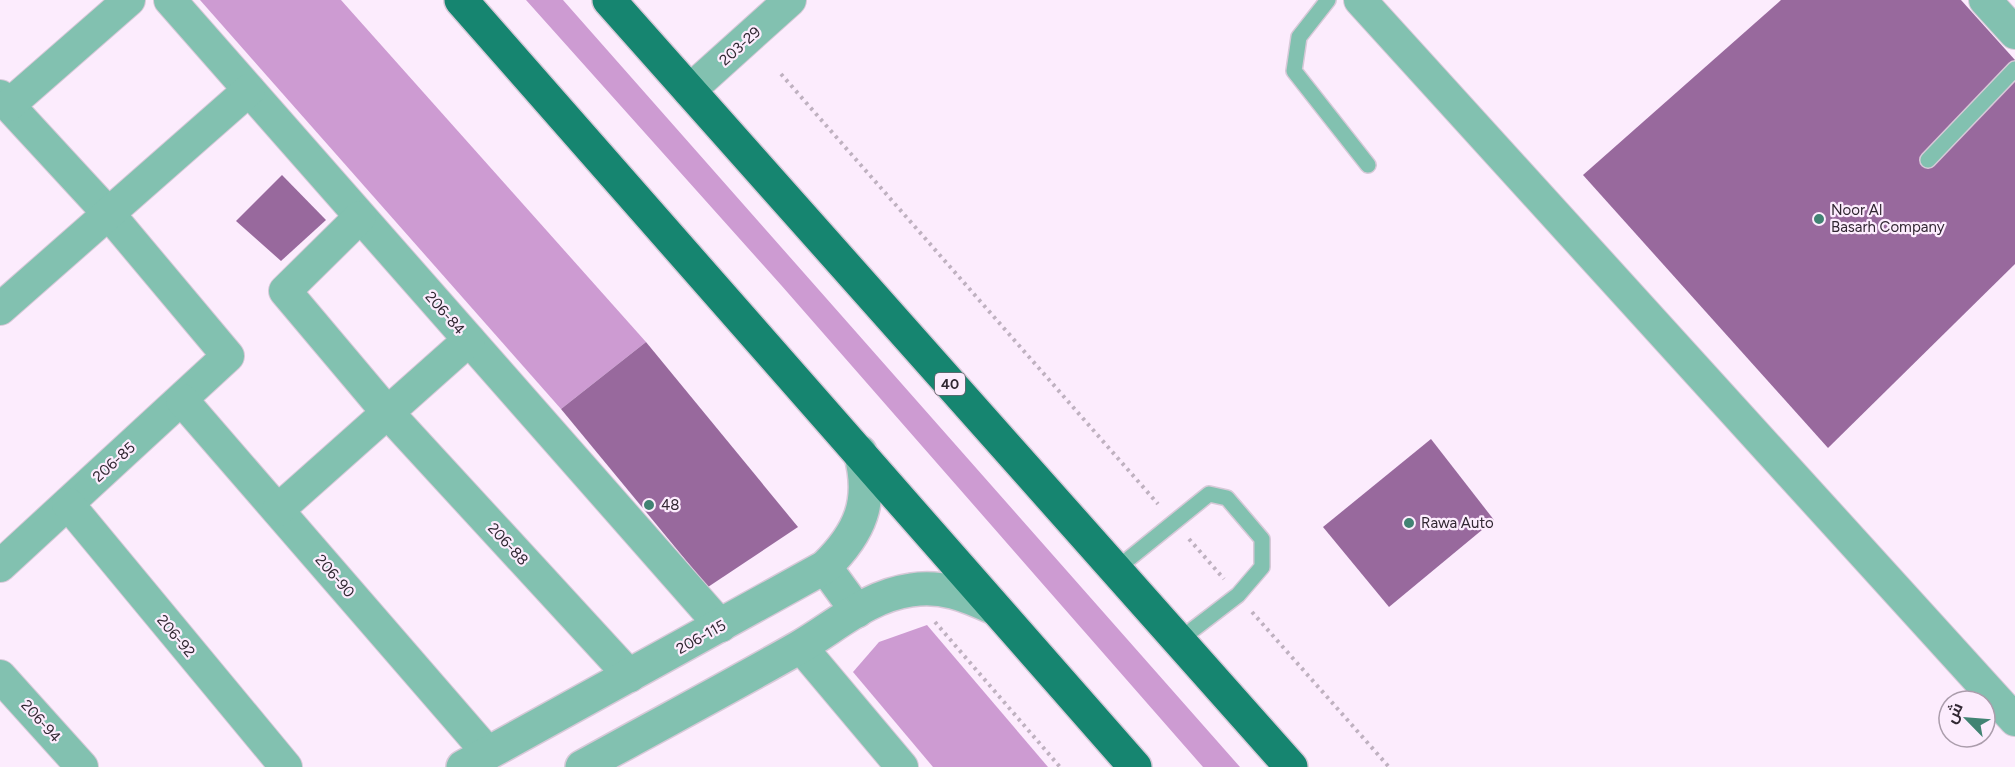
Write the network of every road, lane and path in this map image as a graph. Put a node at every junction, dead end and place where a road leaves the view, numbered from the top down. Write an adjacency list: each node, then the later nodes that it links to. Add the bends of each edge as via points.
1 (129, 0): 14 (street)
2 (170, 0): 12 (street, 206-84)
3 (461, 0): 23 (highway)
4 (609, 0): 13 (highway, 40)
5 (790, 0): 13 (street, 203-29)
6 (1328, 0): 16 (lane, via 1299,37 1294,71)
7 (1360, 0): 39 (street)
8 (1985, 0): 9 (street)
9 (2015, 33)
10 (2015, 69): 15 (lane)
11 (782, 74): 26 (path)
12 (249, 90): 17 (street); 18 (street, 206-84)
13 (689, 91): 29 (highway, 40)
14 (4, 101): 17 (street)
15 (1928, 160)
16 (1368, 165)
17 (108, 213): 19 (street); 21 (street, 206-85, via 228,356)
18 (360, 217): 20 (street, 206-84); 22 (street, 206-88, via 285,291)
19 (0, 309)
20 (469, 340): 22 (street); 34 (street, 206-84)
21 (182, 400): 24 (street, 206-85); 25 (street, 206-90)
22 (387, 412): 25 (street); 38 (street, 206-88)
23 (860, 452): 28 (street, 206-115, via 867,476 865,502 844,549); 31 (highway)
24 (68, 504): 27 (street, 206-85); 42 (street, 206-92)
25 (278, 510): 40 (street, 206-90)
26 (1173, 521): 29 (lane); 30 (path); 30 (lane, via 1209,494 1227,498 1262,539 1262,567)
27 (0, 567)
28 (825, 567): 32 (street); 34 (street, 206-115)
29 (1115, 570): 35 (highway, 40)
30 (1238, 595): 35 (lane); 48 (path)
31 (994, 608): 32 (street, via 959,592 936,589 889,595); 46 (highway)
32 (857, 611): 36 (street)
33 (928, 613): 45 (path)
34 (721, 626): 38 (street, 206-115)
35 (1178, 641): 47 (highway, 40)
36 (801, 647): 43 (street); 44 (street)
37 (0, 676): 41 (street, 206-94)
38 (630, 676): 40 (street, 206-115)
39 (2014, 715)
40 (475, 760)
41 (82, 767)
42 (286, 767)
43 (582, 767)
44 (902, 767)
45 (1060, 767)
46 (1135, 767)
47 (1291, 767)
48 (1389, 767)

